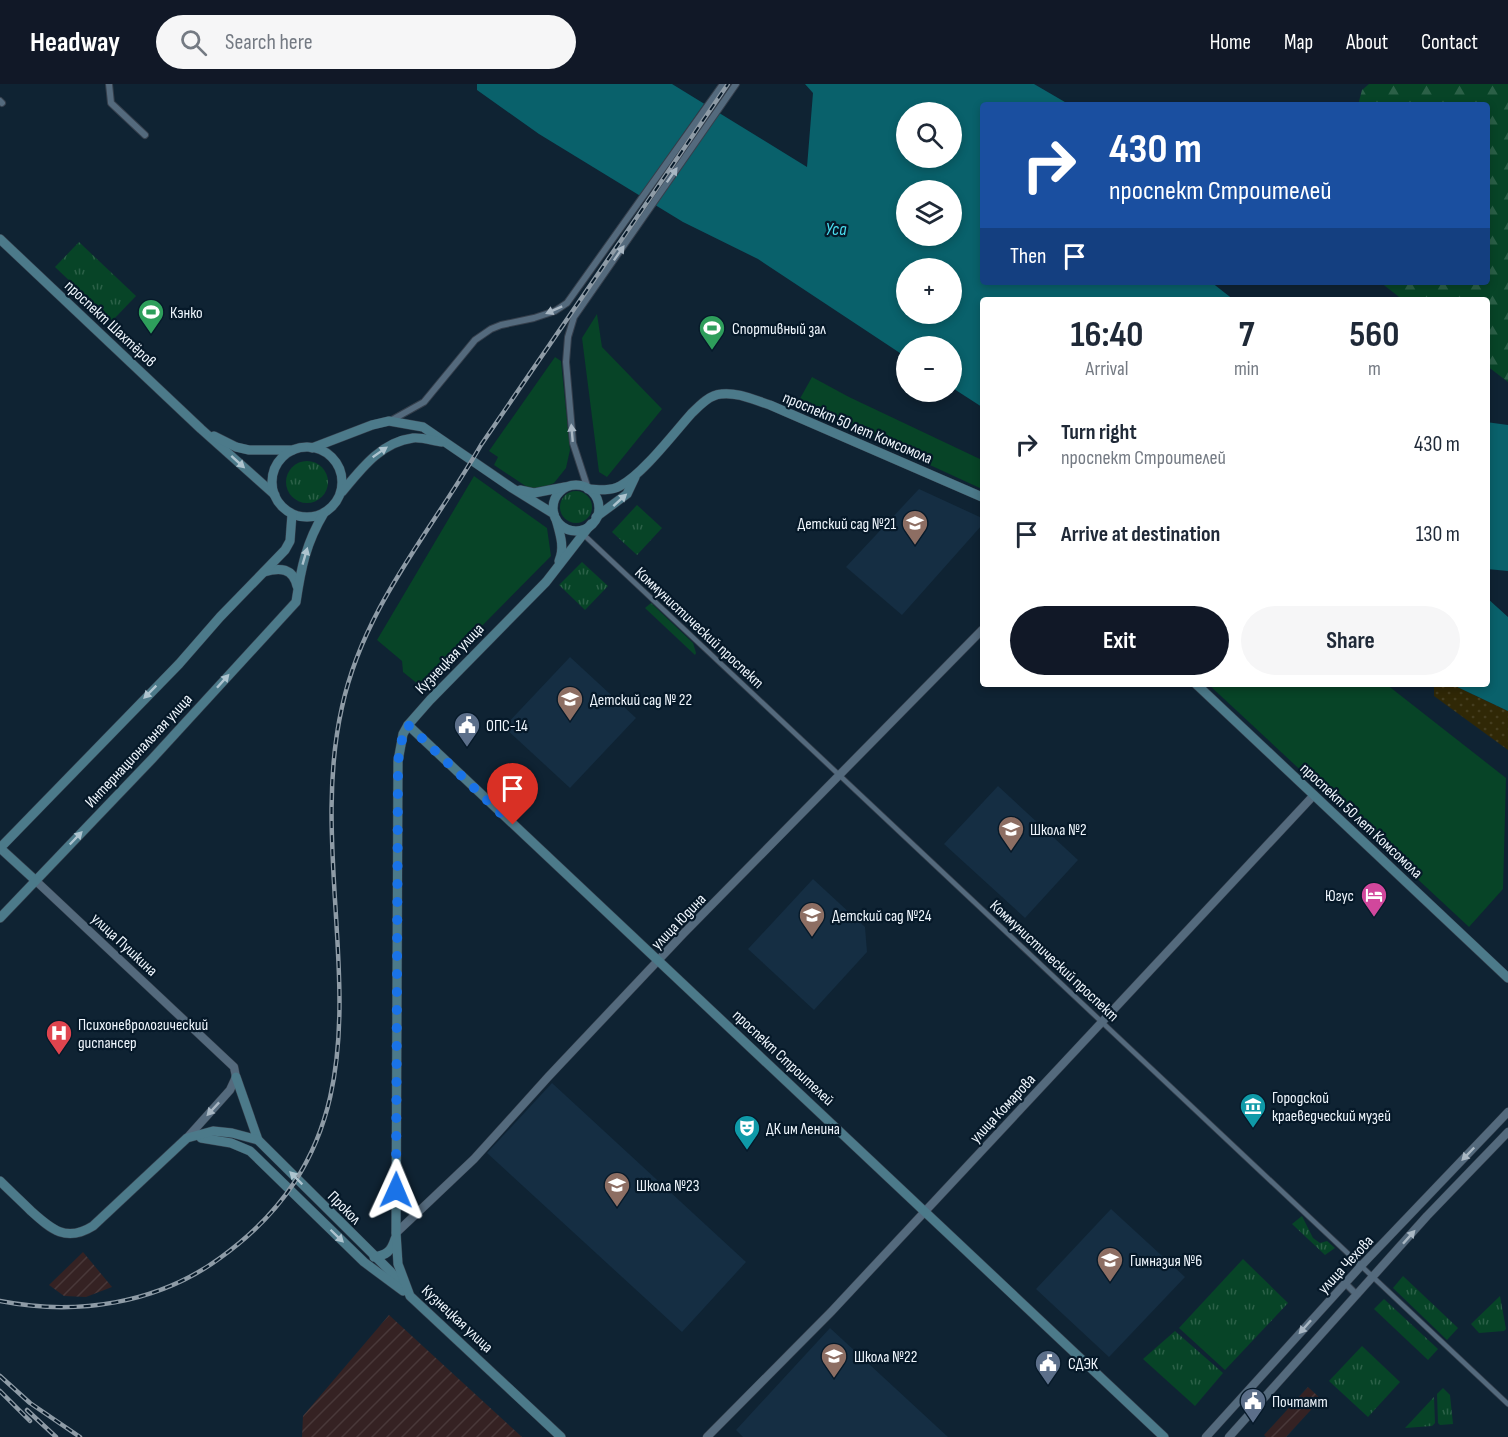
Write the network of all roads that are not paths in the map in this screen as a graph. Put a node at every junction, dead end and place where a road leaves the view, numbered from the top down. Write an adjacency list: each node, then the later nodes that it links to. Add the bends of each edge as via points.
1 (109, 84): 4 (street, via 111,103)
2 (723, 84): 6 (street, one-way to 6, via 567,303 555,311 501,325 475,340 424,402)
3 (736, 84): 14 (street, one-way to 3, via 573,443 566,362 574,317)
4 (145, 135)
5 (0, 240): 7 (main road, проспект Шахтёров)
6 (389, 421): 8 (main road, via 423,427); 9 (main road)
7 (201, 429): 10 (main road, via 249,450); 16 (main road, one-way to 16)
8 (447, 443): 13 (main road); 15 (main road, one-way to 8, via 361,468 395,442 415,437)
9 (312, 447): 10 (main road); 15 (main road, via 322,450 337,464)
10 (293, 450): 16 (main road, via 277,464 272,485)
11 (636, 475): 14 (main road, via 619,487); 17 (main road, проспект 50 лет Комсомола, via 701,404 718,394 743,396 770,405); 21 (main road, one-way to 11, via 627,494)
12 (568, 486): 13 (main road, via 534,493); 14 (main road); 20 (main road, via 554,500)
13 (512, 488): 20 (main road)
14 (588, 489): 21 (main road, via 598,505)
15 (340, 494): 18 (main road)
16 (275, 495): 19 (main road)
17 (980, 496)
18 (324, 513): 19 (main road, via 314,517); 25 (main road, one-way to 18, via 312,534)
19 (292, 514): 24 (main road, Интернациональная улица, via 290,541)
20 (555, 516): 21 (main road, via 572,530); 23 (main road, via 562,540 562,555)
21 (594, 521): 22 (main road, Кузнецкая улица)
22 (584, 535): 23 (main road, Кузнецкая улица); 29 (street, Коммунистический проспект)
23 (556, 569): 28 (main road, Кузнецкая улица)
24 (262, 573): 25 (main road, via 283,569 290,572); 31 (main road, Интернациональная улица, one-way to 31)
25 (298, 589): 32 (main road, Интернациональная улица, one-way to 25, via 296,602)
26 (980, 632): 29 (street, улица Юдина)
27 (1199, 687): 30 (main road, проспект 50 лет Комсомола)
28 (408, 725): 34 (main road, проспект Строителей); 44 (main road, Кузнецкая улица, via 398,761)
29 (839, 773): 34 (street, улица Юдина); 36 (street, Коммунистический проспект)
30 (1314, 795): 35 (main road, проспект 50 лет Комсомола); 36 (street, улица Комарова)
31 (0, 848): 32 (main road, улица Пушкина)
32 (35, 880): 33 (main road, Интернациональная улица); 37 (street, улица Пушкина, via 231,1063)
33 (0, 918)
34 (658, 961): 43 (main road, проспект Строителей); 44 (street, улица Юдина, via 474,1159)
35 (1508, 978)
36 (1102, 1021): 43 (street, улица Комарова); 48 (street, Коммунистический проспект)
37 (236, 1077): 40 (street, one-way to 40, via 230,1090); 41 (main road)
38 (1508, 1112): 45 (street, улица Чехова, one-way to 45)
39 (1508, 1132): 47 (street, улица Чехова, one-way to 39)
40 (187, 1138): 41 (main road, via 213,1131); 42 (main road, via 93,1226 74,1234 51,1229); 52 (main road, one-way to 52, via 210,1138 250,1151 364,1262)
41 (258, 1140): 46 (main road, Прокол, one-way to 41)
42 (0, 1181)
43 (924, 1210): 55 (street, улица Комарова, via 831,1312); 56 (main road, проспект Строителей)
44 (396, 1235): 46 (main road, via 386,1255); 52 (main road, Кузнецкая улица, via 398,1264)
45 (1375, 1252): 47 (street); 48 (street, улица Чехова)
46 (374, 1257): 52 (main road, Прокол)
47 (1386, 1262): 49 (street, улица Чехова)
48 (1361, 1266): 49 (street, Коммунистический проспект); 50 (street, улица Чехова)
49 (1373, 1277): 51 (street, улица Чехова); 53 (street, Коммунистический проспект)
50 (1345, 1283): 51 (street); 57 (street, улица Чехова, one-way to 57)
51 (1357, 1295): 58 (street, улица Чехова)
52 (410, 1296): 54 (main road, Кузнецкая улица)
53 (1508, 1404)
54 (561, 1437)
55 (707, 1437)
56 (1164, 1437)
57 (1206, 1437)
58 (1229, 1437)

